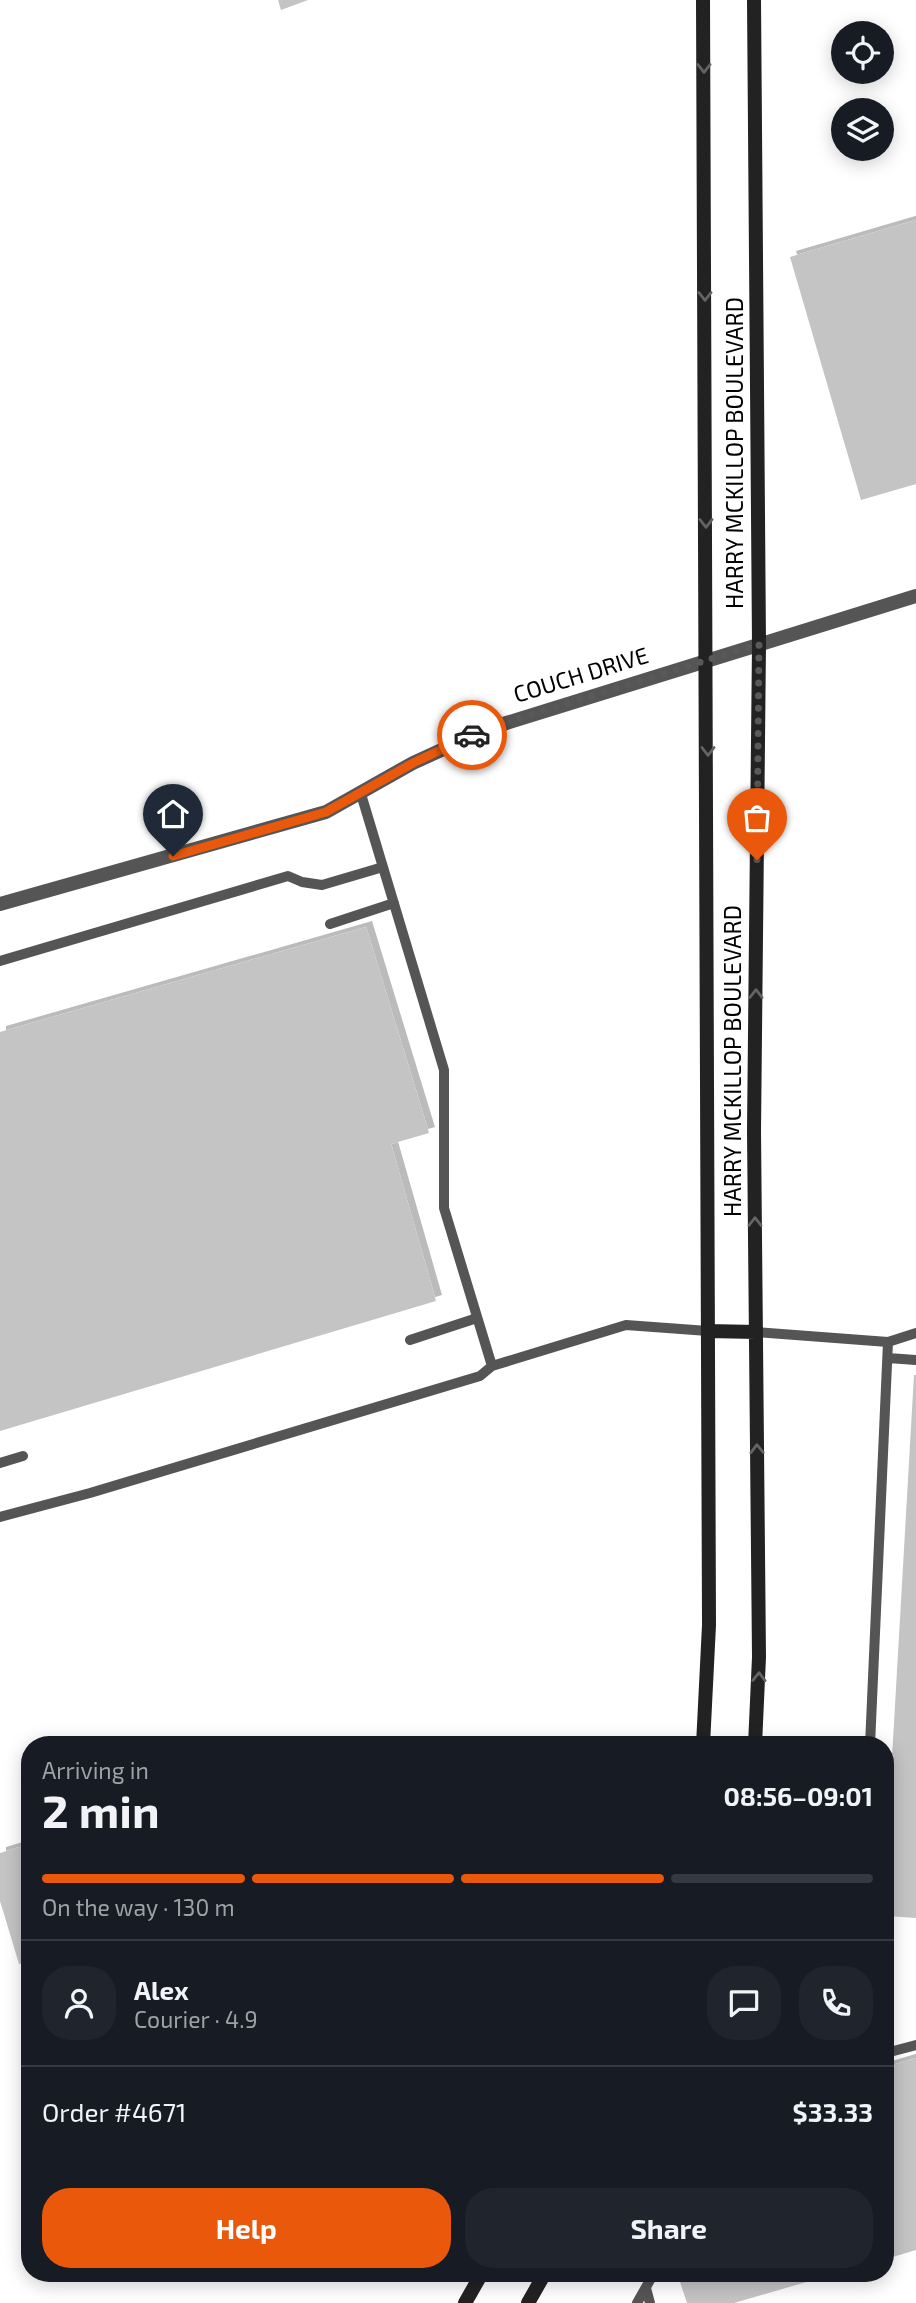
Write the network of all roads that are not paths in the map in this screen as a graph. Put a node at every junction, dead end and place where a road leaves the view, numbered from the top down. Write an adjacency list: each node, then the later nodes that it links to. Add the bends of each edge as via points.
1 (703, 0): 5 (main road, HARRY MCKILLOP BOULEVARD, one-way to 5)
2 (754, 0): 4 (main road, HARRY MCKILLOP BOULEVARD)
3 (916, 596): 4 (street, COUCH DRIVE)
4 (759, 644): 5 (street, COUCH DRIVE); 14 (main road, HARRY MCKILLOP BOULEVARD, one-way to 4)
5 (706, 660): 6 (street, COUCH DRIVE, via 487,729 413,763); 13 (main road, HARRY MCKILLOP BOULEVARD, one-way to 13)
6 (361, 794): 7 (lane); 9 (street, COUCH DRIVE, via 326,812)
7 (383, 867): 8 (lane); 11 (lane, via 322,885 288,876)
8 (394, 903): 10 (lane); 12 (lane, via 444,1070 444,1208)
9 (0, 904)
10 (330, 924)
11 (0, 961)
12 (477, 1318): 16 (lane); 20 (lane)
13 (708, 1331): 14 (main road); 20 (lane, via 626,1325); 24 (main road, HARRY MCKILLOP BOULEVARD, via 709,1625)
14 (756, 1332): 17 (lane); 25 (main road, HARRY MCKILLOP BOULEVARD, one-way to 14)
15 (916, 1333): 17 (lane)
16 (410, 1340)
17 (888, 1342): 18 (lane)
18 (888, 1358): 19 (lane); 26 (lane)
19 (916, 1360)
20 (492, 1366): 23 (lane, via 480,1376)
21 (23, 1456): 22 (lane)
22 (0, 1463)
23 (0, 1517)
24 (703, 1736)
25 (755, 1736)
26 (870, 1736)
27 (916, 2045): 28 (lane)
28 (894, 2051)
29 (477, 2282): 33 (main road)
30 (540, 2282): 34 (main road)
31 (649, 2282): 32 (lane)
32 (646, 2288): 35 (lane); 36 (lane)
33 (465, 2303)
34 (528, 2303)
35 (637, 2303)
36 (650, 2303)

